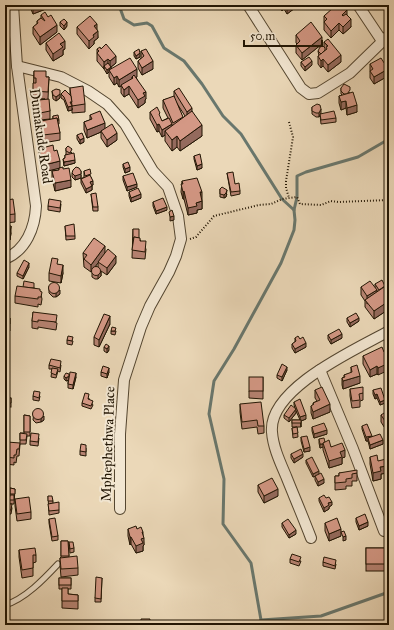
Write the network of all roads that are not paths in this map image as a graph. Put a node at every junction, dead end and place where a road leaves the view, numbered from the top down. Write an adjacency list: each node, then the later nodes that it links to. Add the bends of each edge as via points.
1 (13, 5): 5 (street, Dumakude Road)
2 (248, 5): 4 (street, via 301,88 309,94 318,93 350,73)
3 (358, 5): 4 (street)
4 (385, 38)
5 (17, 66): 6 (street, Dumakude Road, via 36,218 29,236 19,249); 9 (street, Mphephethwa Place, via 61,77 107,104 126,124 153,171 168,187 178,216 181,239 176,256 141,327 124,380 120,434)
6 (5, 259)
7 (388, 335): 8 (street)
8 (320, 370): 10 (street); 11 (street, via 302,382 285,399 272,424 277,454)
9 (120, 509)
10 (384, 530)
11 (311, 538)
12 (58, 564): 13 (lane, via 40,583)
13 (5, 605)

